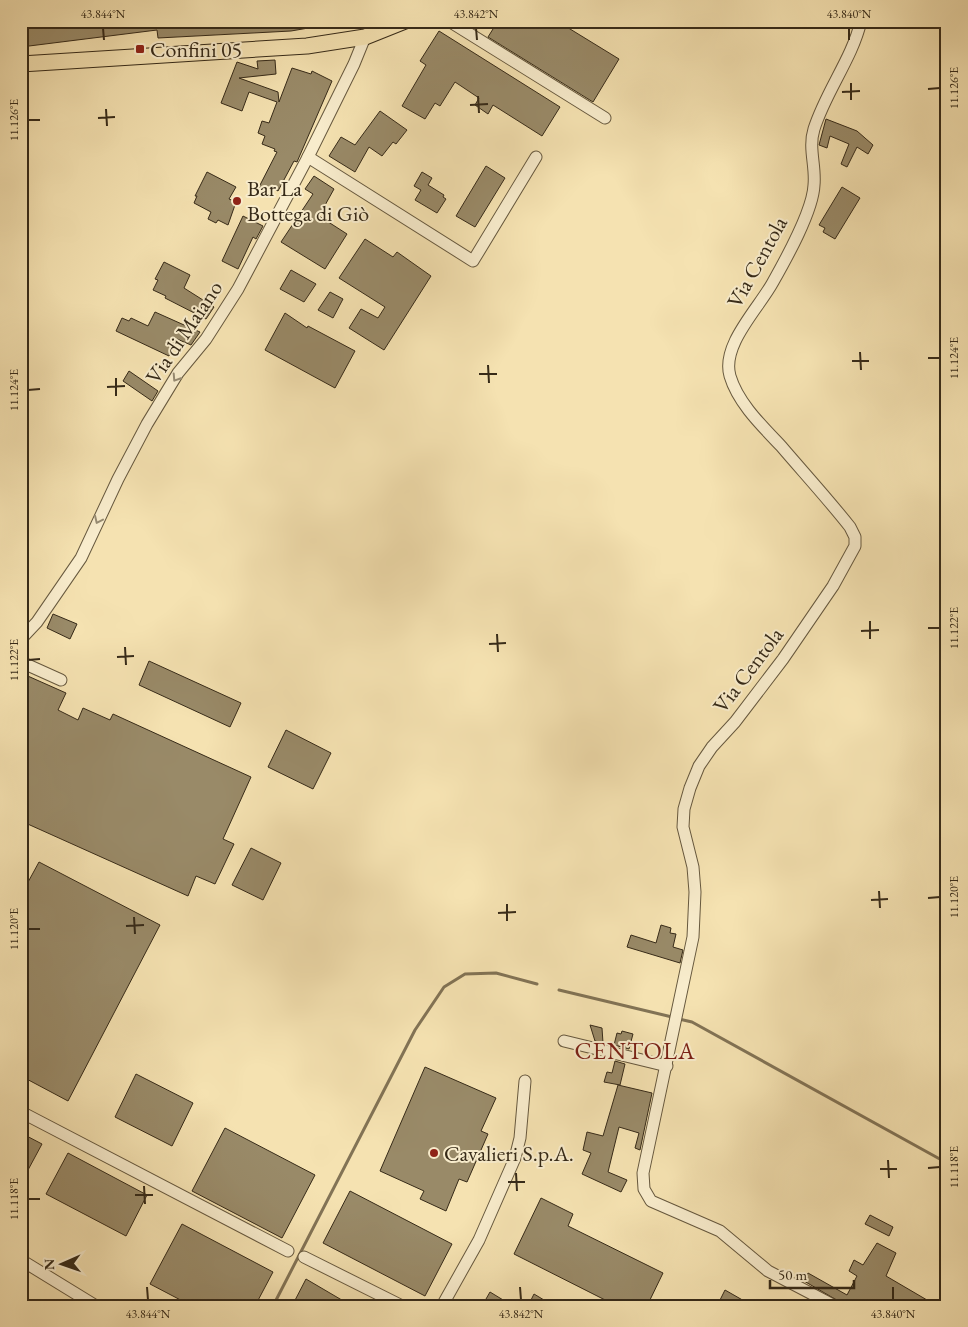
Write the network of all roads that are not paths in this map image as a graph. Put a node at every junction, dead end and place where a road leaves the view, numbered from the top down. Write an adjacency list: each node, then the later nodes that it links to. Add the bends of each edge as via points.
1 (405, 21): 4 (main road)
2 (449, 21): 6 (street)
3 (861, 21): 13 (street, Via Centola, via 857,38 822,108 811,140 812,200 773,283 739,334 728,362 735,390 755,418 850,527 855,546 833,586 784,659 699,766 690,788 683,827 693,867 692,937)
4 (365, 37): 5 (main road, via 279,49); 7 (street, Via di Maiano)
5 (21, 64)
6 (605, 118)
7 (308, 157): 8 (street, via 473,260); 9 (street, Via di Maiano, one-way to 9, via 238,288 206,339 178,373 147,424 81,558 37,622)
8 (536, 157)
9 (21, 639)
10 (21, 662): 11 (street)
11 (61, 680)
12 (564, 1040): 13 (street)
13 (667, 1066): 22 (street, Via Centola, via 643,1173 647,1196 662,1208 720,1231 768,1272)
14 (525, 1081): 21 (street, via 515,1158 479,1240)
15 (21, 1112): 16 (street)
16 (288, 1251)
17 (304, 1257): 20 (street)
18 (21, 1260): 19 (street)
19 (96, 1306)
20 (402, 1306)
21 (442, 1306)
22 (835, 1306)

